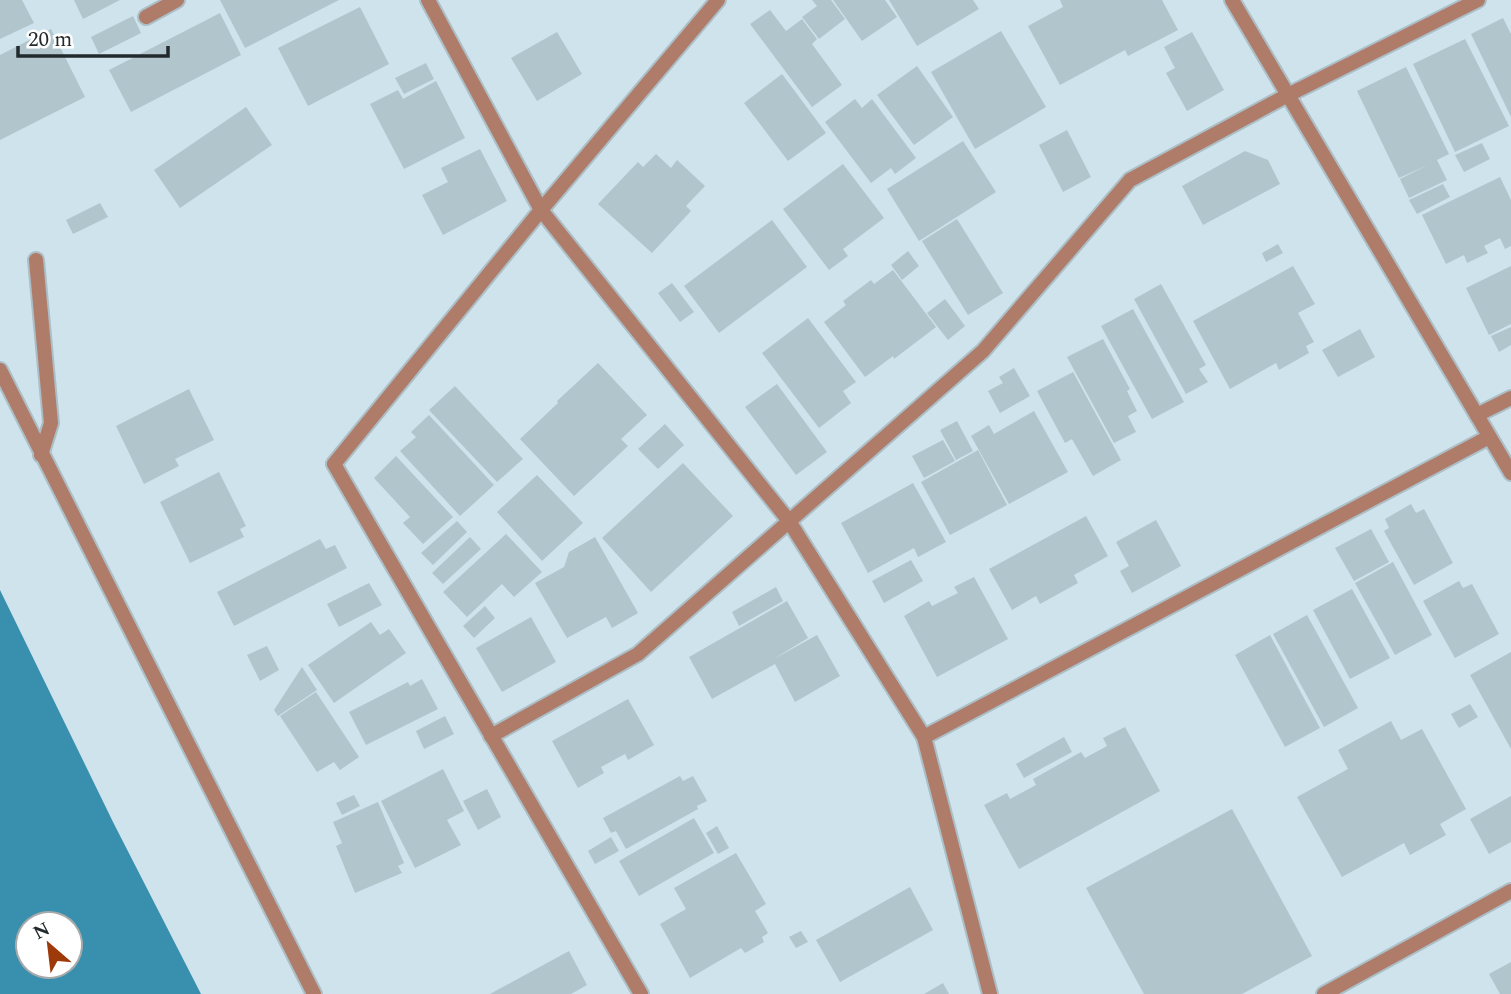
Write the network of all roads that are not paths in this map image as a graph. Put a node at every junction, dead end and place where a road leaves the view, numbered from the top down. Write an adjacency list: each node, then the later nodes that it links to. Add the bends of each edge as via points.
1 (177, 0): 6 (street)
2 (428, 0): 8 (street)
3 (718, 0): 8 (street)
4 (1231, 0): 7 (street)
5 (1478, 0): 7 (street)
6 (146, 17)
7 (1286, 96): 12 (street); 16 (street, via 1130,180 982,351)
8 (541, 210): 16 (street); 17 (street, via 334,464)
9 (36, 260): 14 (street, via 51,424)
10 (0, 370): 14 (street)
11 (1511, 398): 12 (street)
12 (1477, 415): 13 (street)
13 (1489, 437): 15 (street); 18 (street)
14 (41, 455): 20 (street)
15 (1511, 473)
16 (789, 522): 17 (street, via 638,654); 18 (street)
17 (491, 736): 21 (street)
18 (924, 737): 22 (street)
19 (1511, 891): 23 (street)
20 (314, 994)
21 (640, 994)
22 (990, 994)
23 (1324, 994)

